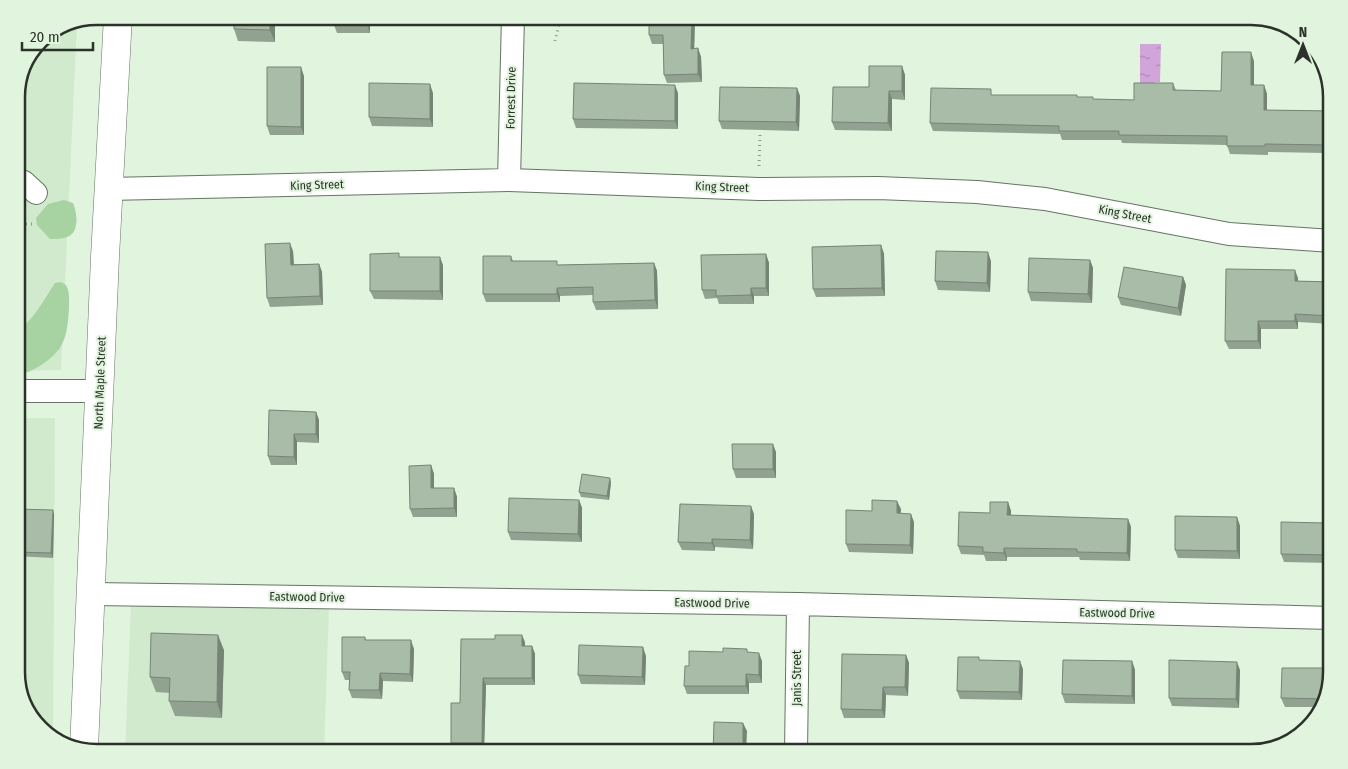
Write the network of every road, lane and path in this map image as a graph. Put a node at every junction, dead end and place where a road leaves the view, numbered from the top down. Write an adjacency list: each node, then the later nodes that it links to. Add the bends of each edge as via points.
1 (117, 25): 8 (main road, North Maple Street)
2 (513, 25): 6 (street, Forrest Drive)
3 (558, 25): 4 (path)
4 (555, 41)
5 (760, 135): 9 (path)
6 (509, 180): 8 (street, King Street); 9 (street, King Street)
7 (25, 183): 10 (street)
8 (108, 189): 15 (main road, North Maple Street)
9 (759, 189): 13 (street, King Street, via 878,188 977,192 1045,199 1229,234)
10 (36, 193)
11 (25, 224): 12 (path)
12 (33, 224)
13 (1323, 240)
14 (25, 391): 15 (street)
15 (100, 391): 16 (main road, North Maple Street)
16 (92, 594): 17 (street, Eastwood Drive); 19 (main road, North Maple Street)
17 (798, 604): 18 (street, Eastwood Drive); 20 (street, Janis Street)
18 (1323, 618)
19 (84, 743)
20 (796, 744)

